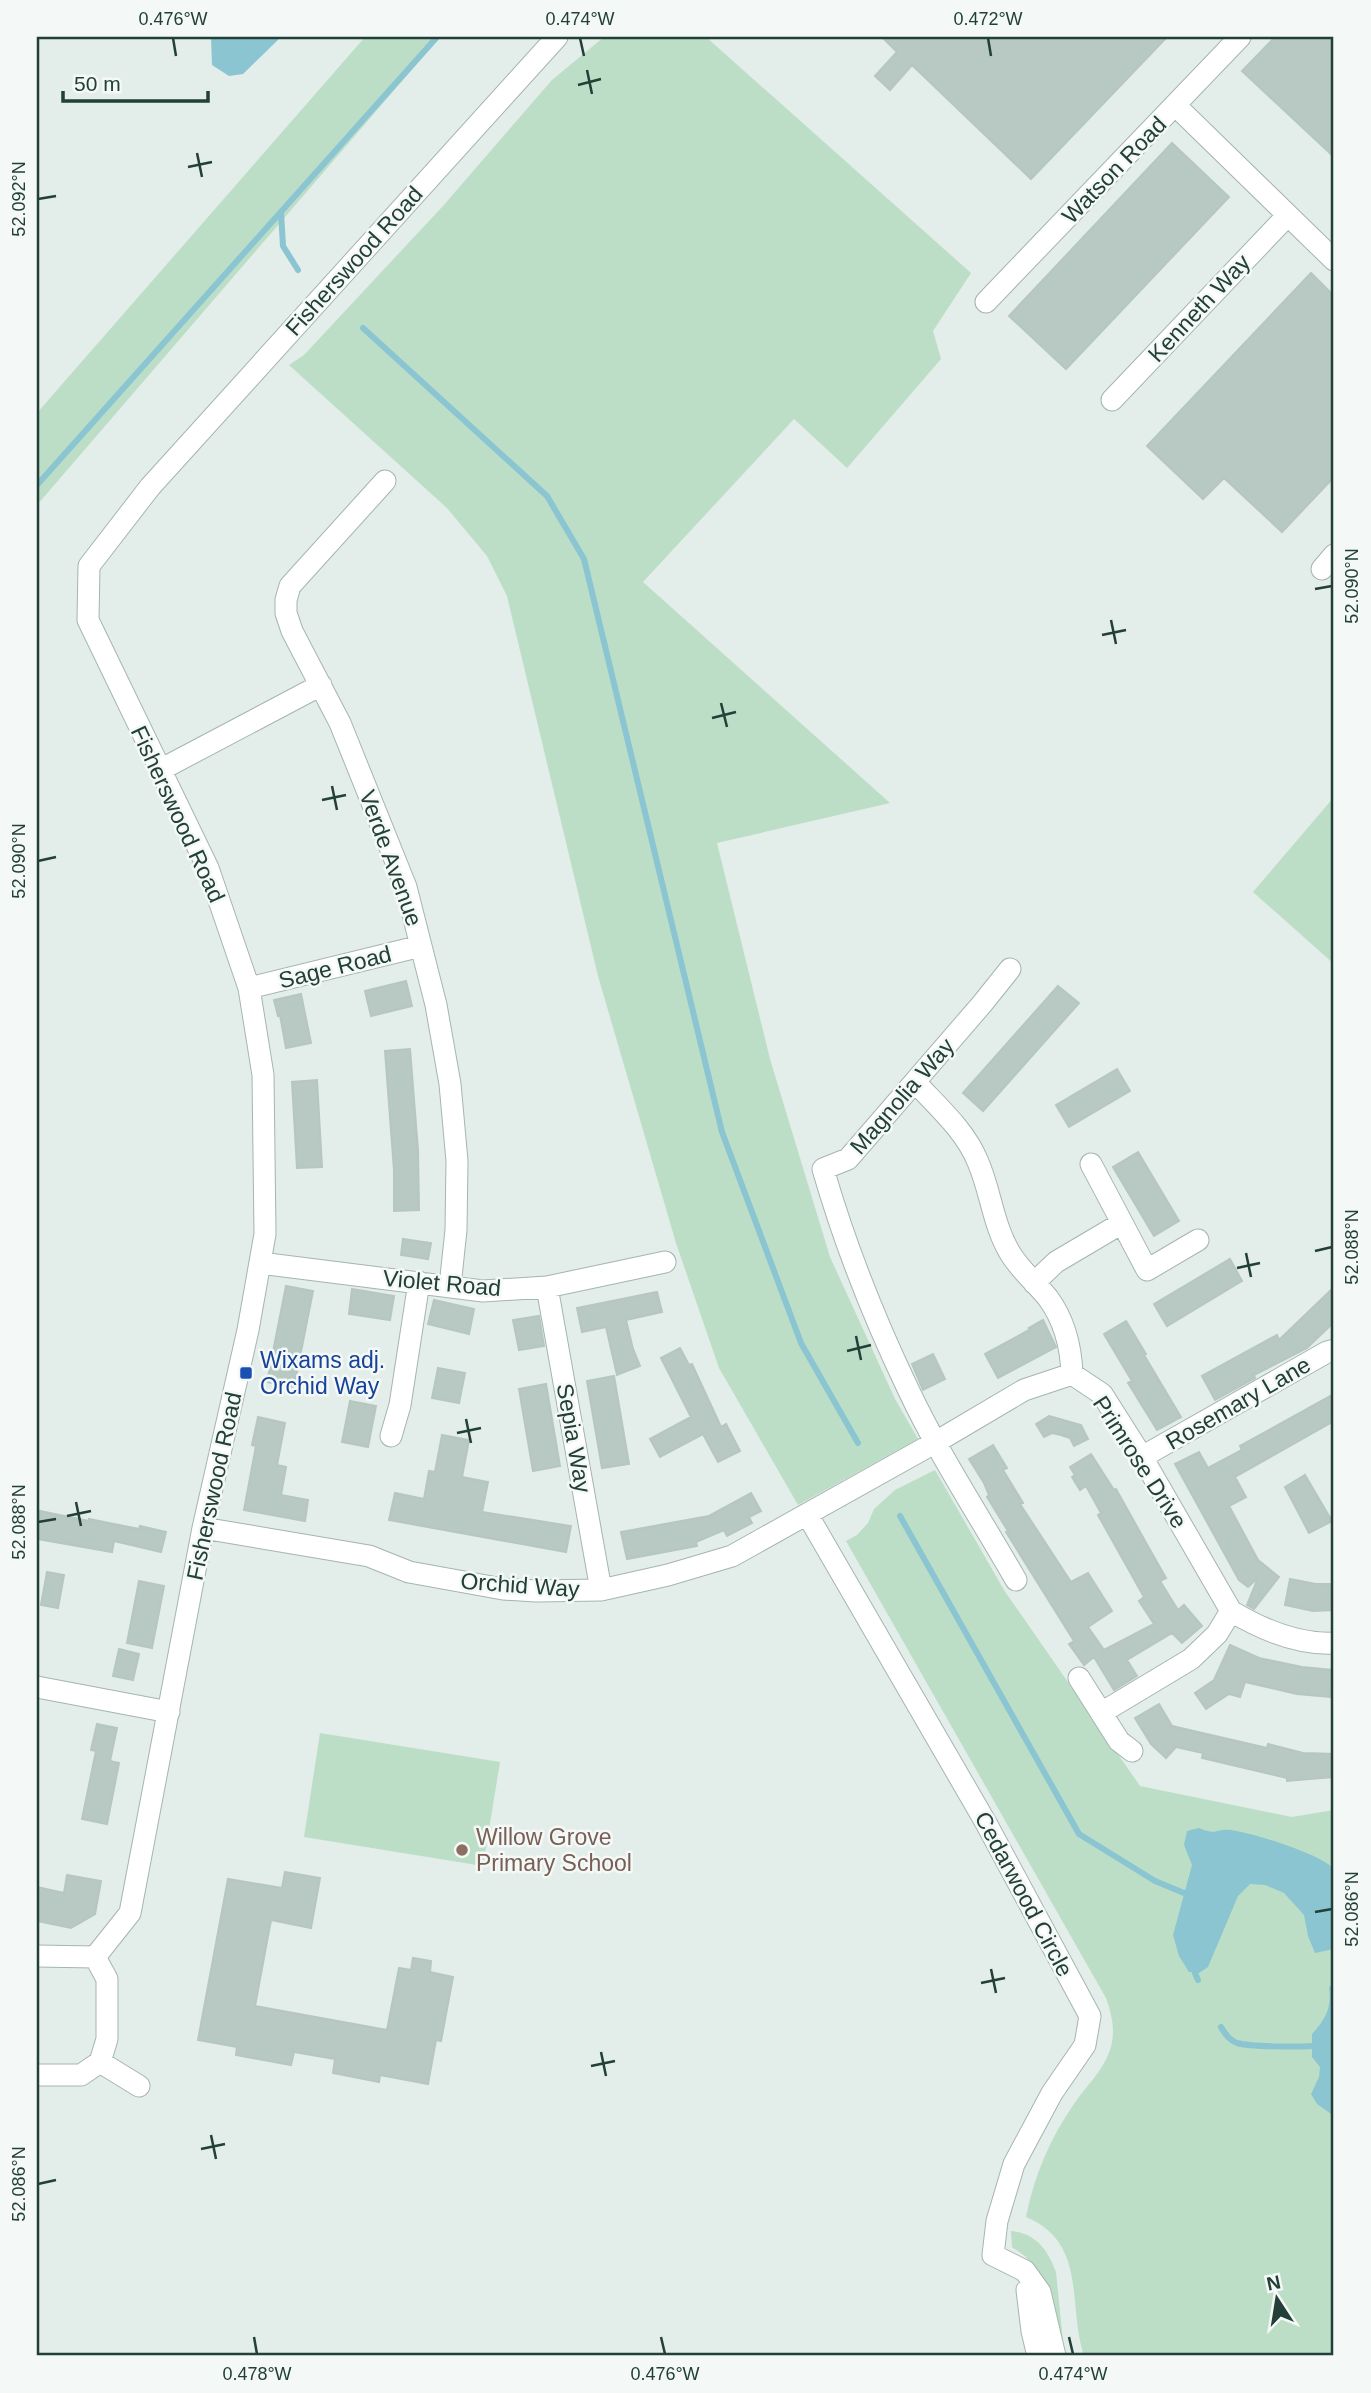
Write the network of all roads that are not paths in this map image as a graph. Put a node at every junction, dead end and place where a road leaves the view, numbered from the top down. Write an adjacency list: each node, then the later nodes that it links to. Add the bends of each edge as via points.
1 (557, 37): 10 (street, Fisherswood Road, via 160,477 89,566 88,620)
2 (1240, 37): 3 (street, Watson Road)
3 (1175, 106): 4 (street); 6 (street, Watson Road)
4 (1287, 216): 5 (street); 7 (street, Kenneth Way)
5 (1334, 260)
6 (986, 302)
7 (1112, 400)
8 (385, 481): 9 (street, Verde Avenue, via 290,586 286,613)
9 (321, 685): 10 (street); 11 (street, Verde Avenue, via 406,887)
10 (160, 770): 13 (street, Fisherswood Road, via 208,868)
11 (421, 946): 13 (street, Sage Road); 22 (street, Verde Avenue, via 450,1084 457,1161)
12 (1010, 969): 14 (street, Magnolia Way)
13 (249, 988): 19 (street, Fisherswood Road, via 263,1075 265,1234)
14 (915, 1082): 21 (street, via 962,1133 978,1162 995,1222 1010,1254); 27 (street, Magnolia Way, via 848,1159 823,1169 870,1302)
15 (1091, 1164): 16 (street)
16 (1122, 1223): 17 (street, via 1147,1270); 21 (street, via 1056,1262)
17 (1198, 1240)
18 (665, 1262): 23 (street, Violet Road)
19 (260, 1263): 20 (street, Violet Road); 30 (street, Fisherswood Road)
20 (419, 1282): 22 (street, Violet Road); 26 (street)
21 (1034, 1283): 25 (street, via 1066,1330)
22 (450, 1286): 23 (street, Violet Road, via 483,1290)
23 (547, 1287): 32 (street, Sepia Way)
24 (1334, 1350): 28 (street, Rosemary Lane)
25 (1072, 1374): 27 (street, Orchid Way, via 1024,1390); 28 (street, Primrose Drive, via 1102,1394)
26 (391, 1436)
27 (936, 1442): 29 (street, Orchid Way); 31 (street)
28 (1142, 1457): 33 (street, Primrose Drive)
29 (807, 1514): 32 (street, Orchid Way, via 732,1556); 45 (street, Cedarwood Circle, via 1090,2016 1086,2045 1052,2093 1014,2164 997,2221 993,2255)
30 (203, 1528): 32 (street, Orchid Way, via 369,1556 409,1572 503,1589); 37 (street, Fisherswood Road)
31 (1016, 1580)
32 (601, 1590)
33 (1231, 1611): 34 (street, via 1274,1633); 38 (street, via 1217,1634 1191,1660)
34 (1334, 1643)
35 (1079, 1678): 38 (street)
36 (37, 1687): 37 (street)
37 (169, 1712): 41 (street, Fisherswood Road, via 130,1913)
38 (1101, 1713): 39 (street, via 1119,1741)
39 (1132, 1751)
40 (37, 1956): 41 (street)
41 (95, 1957): 42 (street, via 107,1979 107,2039)
42 (100, 2062): 43 (street, via 81,2075); 44 (street)
43 (37, 2075)
44 (139, 2087)
45 (1025, 2271): 46 (street); 47 (street, via 1040,2292)
46 (1038, 2356)
47 (1055, 2356)

